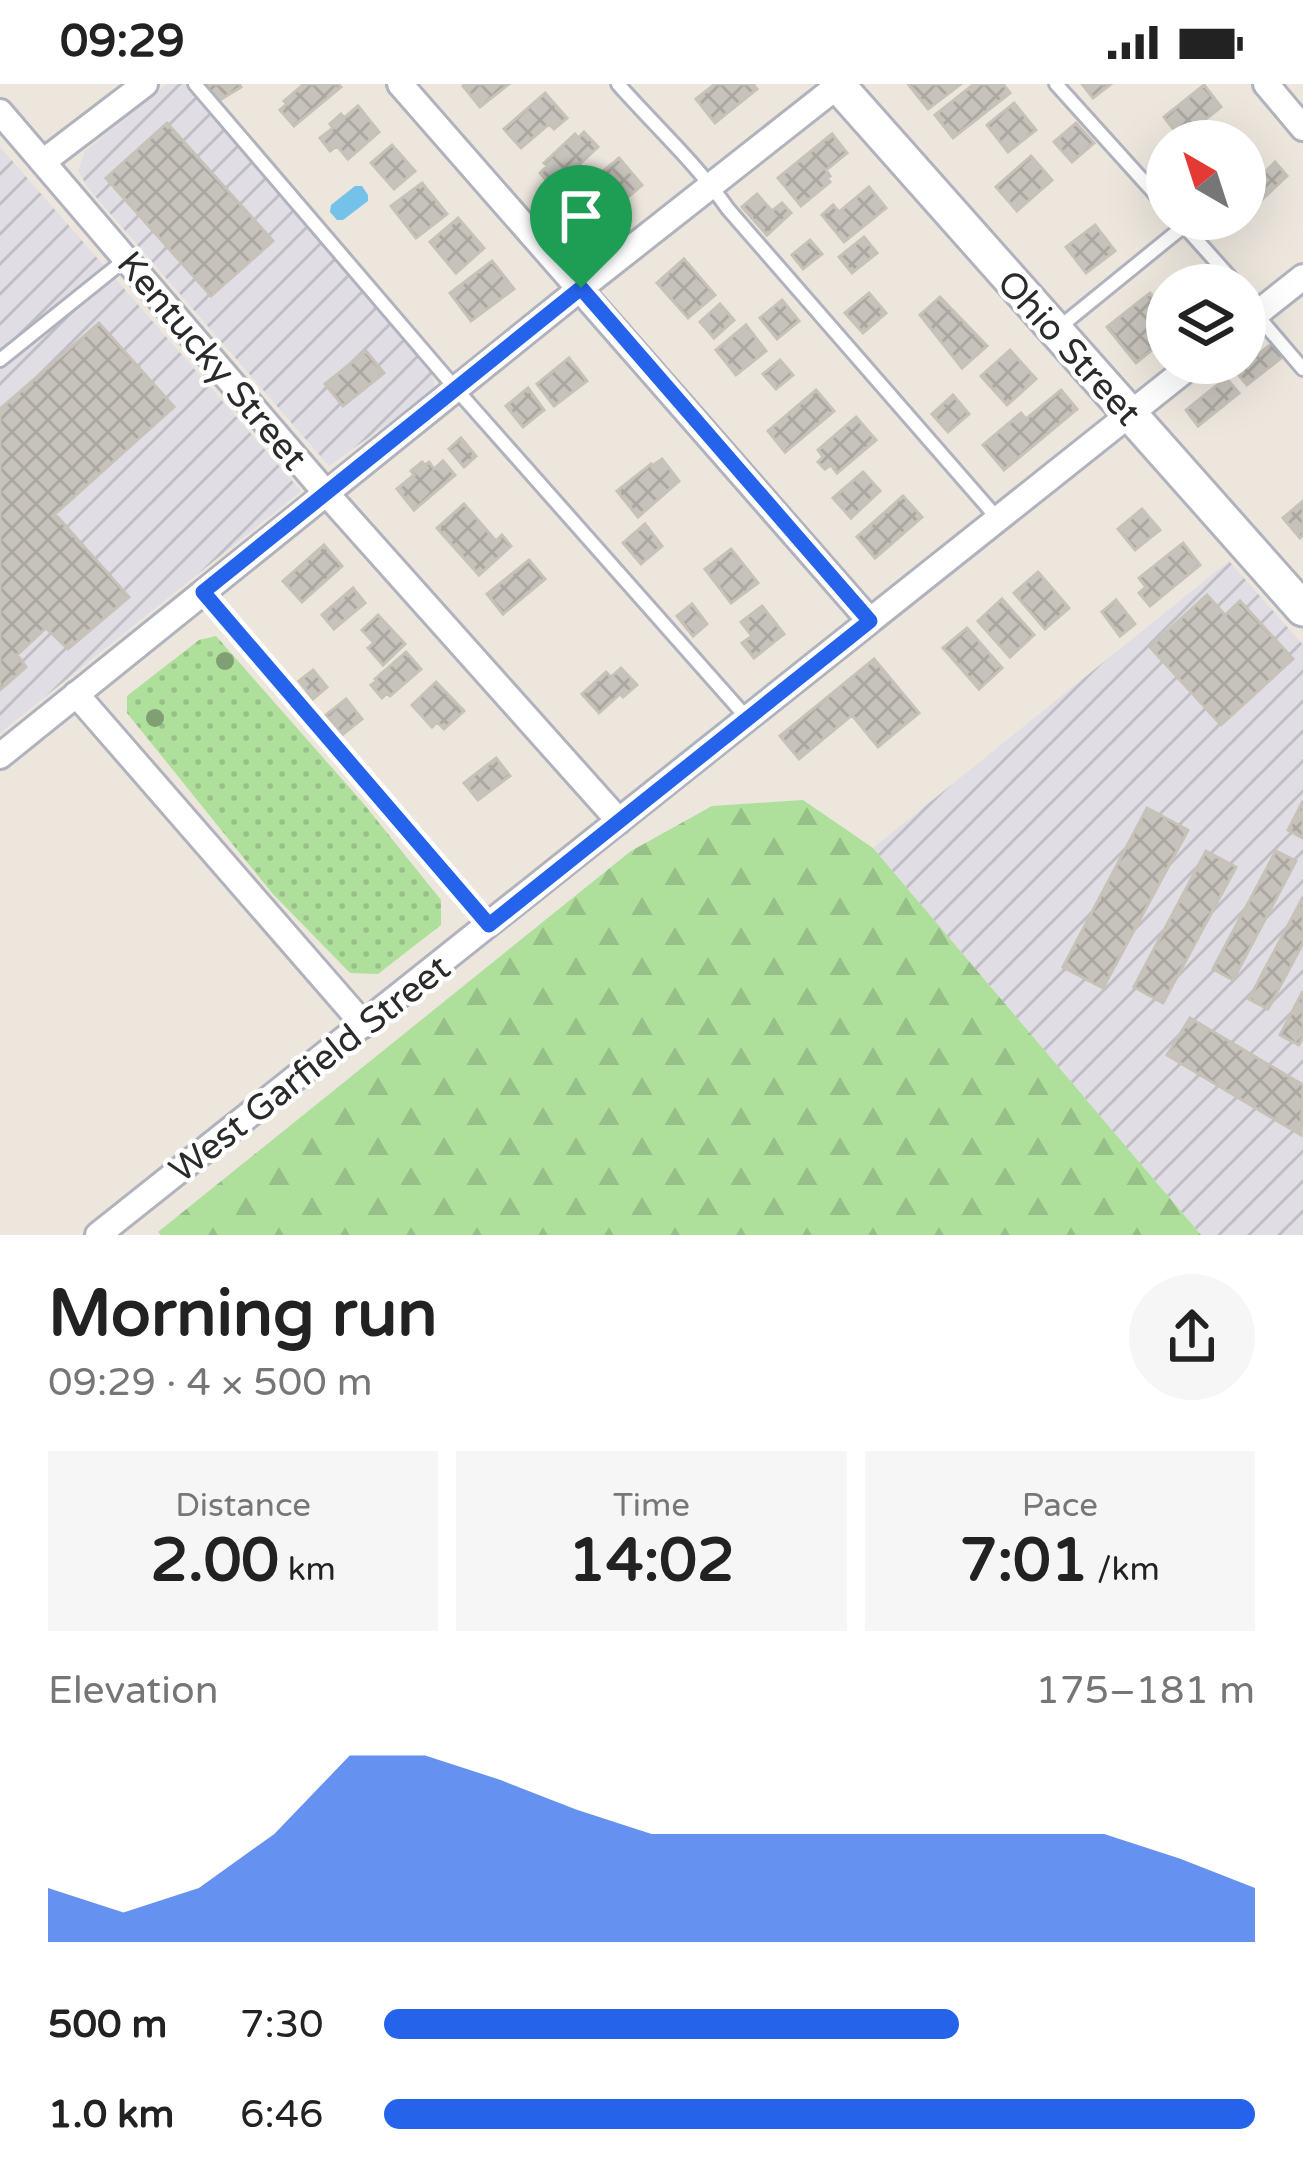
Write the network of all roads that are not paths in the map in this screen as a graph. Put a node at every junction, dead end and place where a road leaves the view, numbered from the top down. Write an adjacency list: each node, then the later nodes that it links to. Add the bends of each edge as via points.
1 (145, 84): 10 (street)
2 (195, 84): 25 (lane)
3 (400, 84): 18 (street)
4 (618, 84): 12 (lane)
5 (838, 84): 12 (street); 21 (street, Ohio Street)
6 (1056, 84): 11 (lane)
7 (1266, 84): 9 (street)
8 (0, 112): 10 (street, Kentucky Street)
9 (1303, 128)
10 (44, 160): 15 (street, Kentucky Street)
11 (1146, 184)
12 (711, 185): 18 (street); 28 (lane)
13 (1160, 240): 21 (lane)
14 (1197, 240): 16 (lane)
15 (127, 258): 22 (lane); 27 (street, Kentucky Street)
16 (1218, 264)
17 (1303, 277): 19 (street)
18 (581, 288): 25 (street); 31 (street)
19 (1266, 301)
20 (1266, 330): 23 (lane)
21 (1055, 331): 26 (street, Ohio Street)
22 (0, 359)
23 (1303, 369)
24 (1168, 384): 26 (street, West Garfield Street)
25 (456, 389): 27 (street); 33 (lane)
26 (1130, 414): 28 (street, West Garfield Street); 30 (street, Ohio Street)
27 (326, 493): 29 (street); 35 (street, Kentucky Street)
28 (998, 518): 31 (street, West Garfield Street)
29 (203, 592): 32 (street); 36 (lane)
30 (1303, 609)
31 (870, 621): 33 (street, West Garfield Street)
32 (76, 694): 34 (street); 37 (street)
33 (748, 718): 35 (street, West Garfield Street)
34 (0, 755)
35 (619, 821): 36 (street, West Garfield Street)
36 (489, 925): 37 (street, West Garfield Street)
37 (364, 1025): 38 (street, West Garfield Street)
38 (98, 1235)

